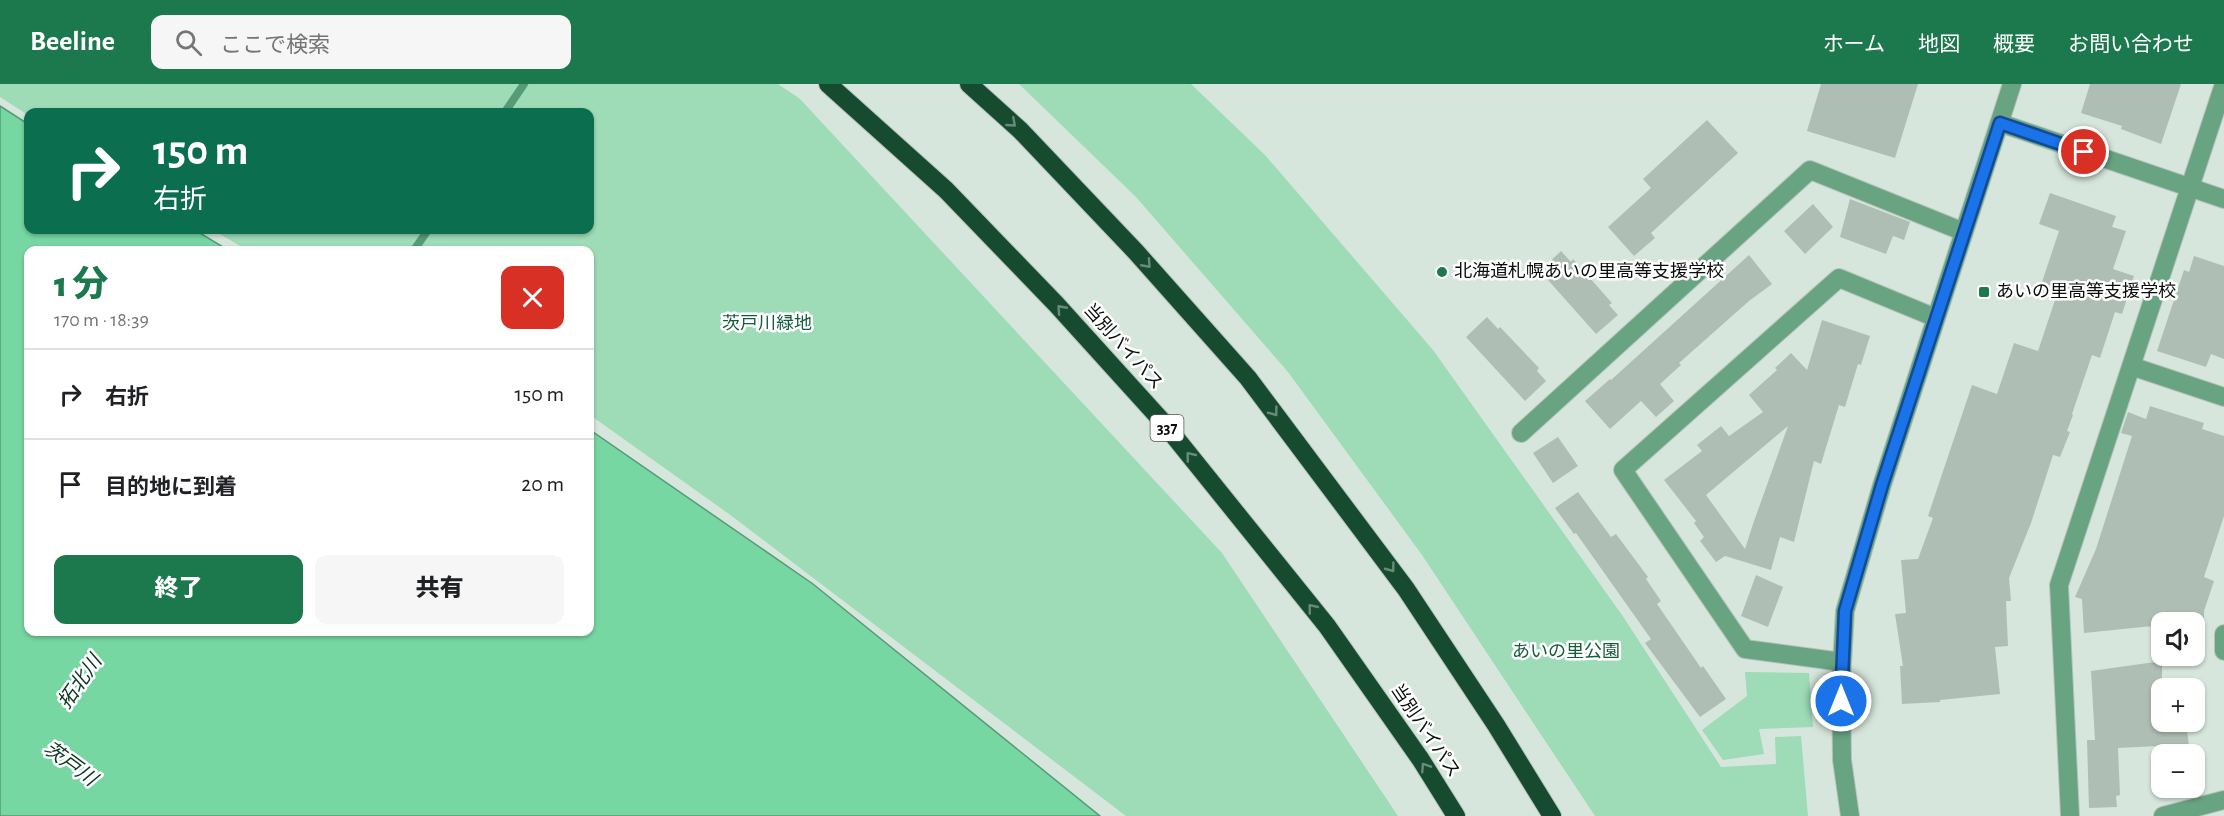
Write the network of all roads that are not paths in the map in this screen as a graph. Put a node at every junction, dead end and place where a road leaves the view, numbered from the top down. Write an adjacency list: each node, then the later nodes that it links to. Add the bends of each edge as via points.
1 (828, 84): 17 (highway, 当別バイパス / 337, one-way to 1, via 1327,626 1162,421 1056,303 946,190)
2 (969, 84): 18 (highway, one-way to 18, via 1028,138 1248,378 1406,589)
3 (2012, 84): 5 (street)
4 (2224, 84): 6 (street)
5 (2000, 123): 6 (street); 8 (street)
6 (2190, 187): 7 (street); 10 (street)
7 (2224, 199)
8 (1964, 232): 9 (street); 12 (street, via 1810,170)
9 (1936, 318): 15 (street, via 1845,611); 15 (street, via 1839,278 1623,470 1745,649)
10 (2131, 366): 11 (street); 20 (street, via 2059,585)
11 (2224, 398)
12 (1521, 433)
13 (2224, 634): 14 (street)
14 (2224, 651)
15 (1842, 662): 19 (street, via 1842,760)
16 (2224, 800): 21 (street)
17 (1456, 816)
18 (1552, 816)
19 (1850, 816)
20 (2070, 816)
21 (2163, 816)

